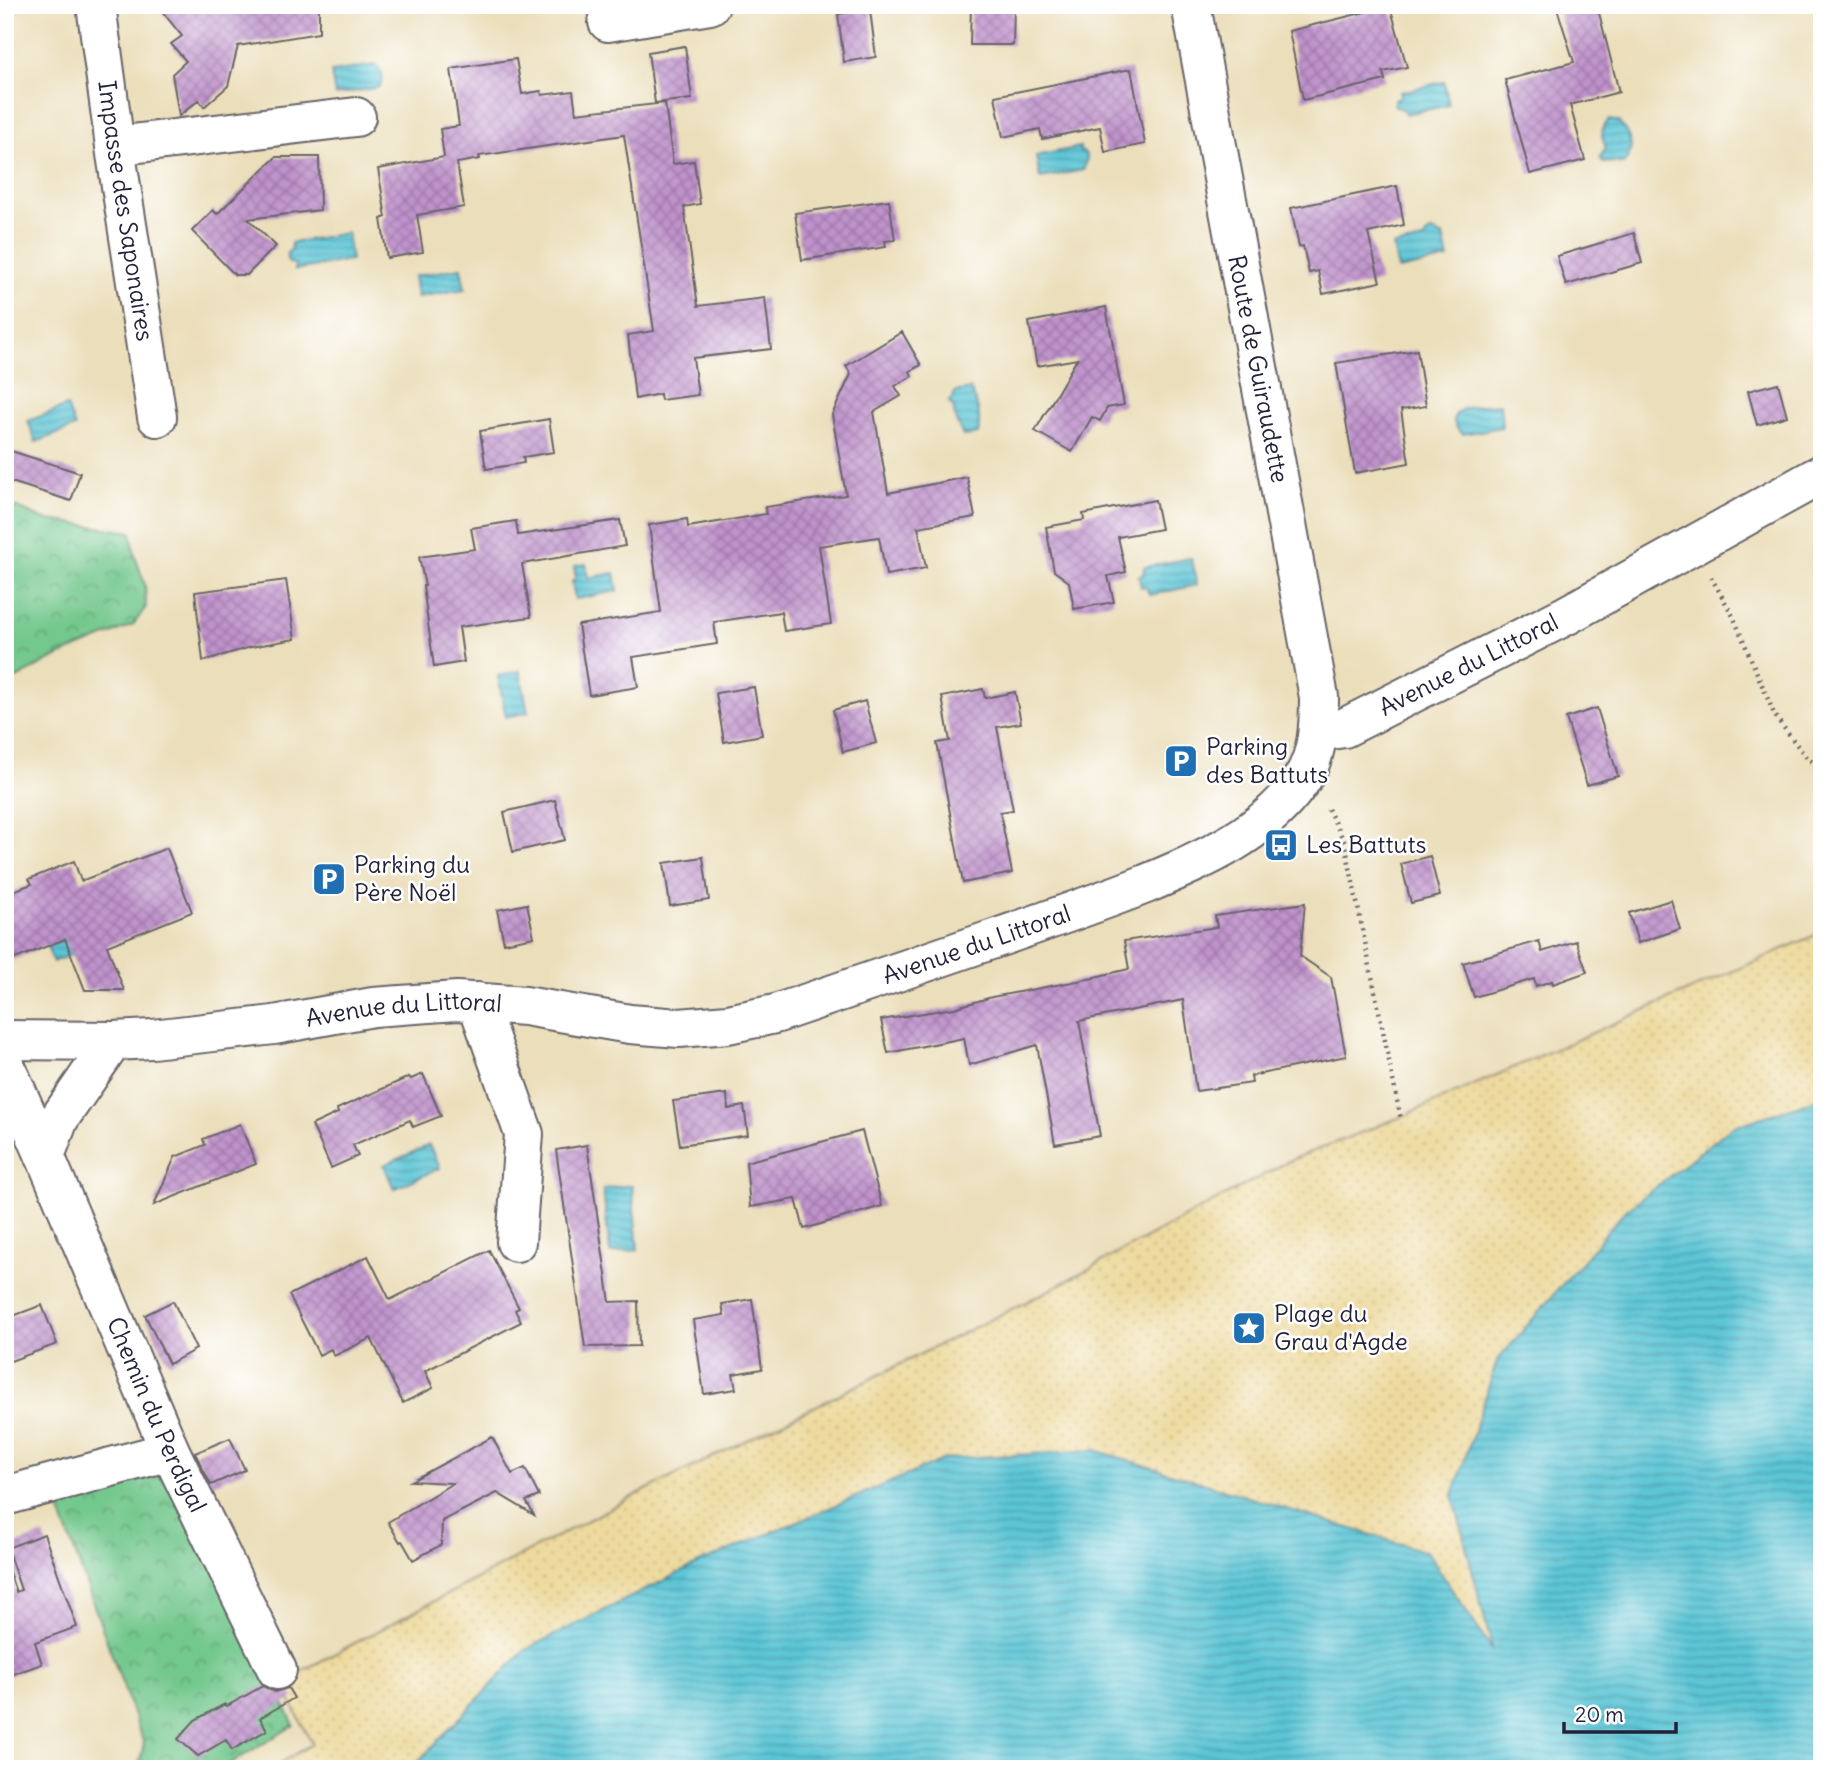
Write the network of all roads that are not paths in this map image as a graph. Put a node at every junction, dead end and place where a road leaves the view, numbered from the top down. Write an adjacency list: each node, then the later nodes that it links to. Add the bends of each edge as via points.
1 (96, 5): 6 (street, Impasse des Saponaires)
2 (710, 5): 4 (street)
3 (1191, 5): 9 (street, Route de Guiraudette, via 1319,697)
4 (608, 22)
5 (356, 117): 6 (street)
6 (114, 146): 7 (street, Impasse des Saponaires)
7 (157, 417)
8 (1822, 474): 9 (street, Avenue du Littoral, via 1567,615 1344,728)
9 (1318, 732): 10 (street, Avenue du Littoral, via 1310,765 1279,807 1249,833 1212,855 1094,905 775,1014 679,1028)
10 (477, 1002): 12 (street, Avenue du Littoral, via 363,998 274,1025); 15 (street, via 524,1135)
11 (5, 1040): 12 (street, Avenue du Littoral)
12 (113, 1041): 14 (street, via 59,1119)
13 (5, 1065): 14 (street, Chemin du Perdigal)
14 (45, 1156): 16 (street, Chemin du Perdigal)
15 (516, 1242)
16 (170, 1451): 17 (street); 18 (street, Chemin du Perdigal)
17 (5, 1496)
18 (276, 1670)

